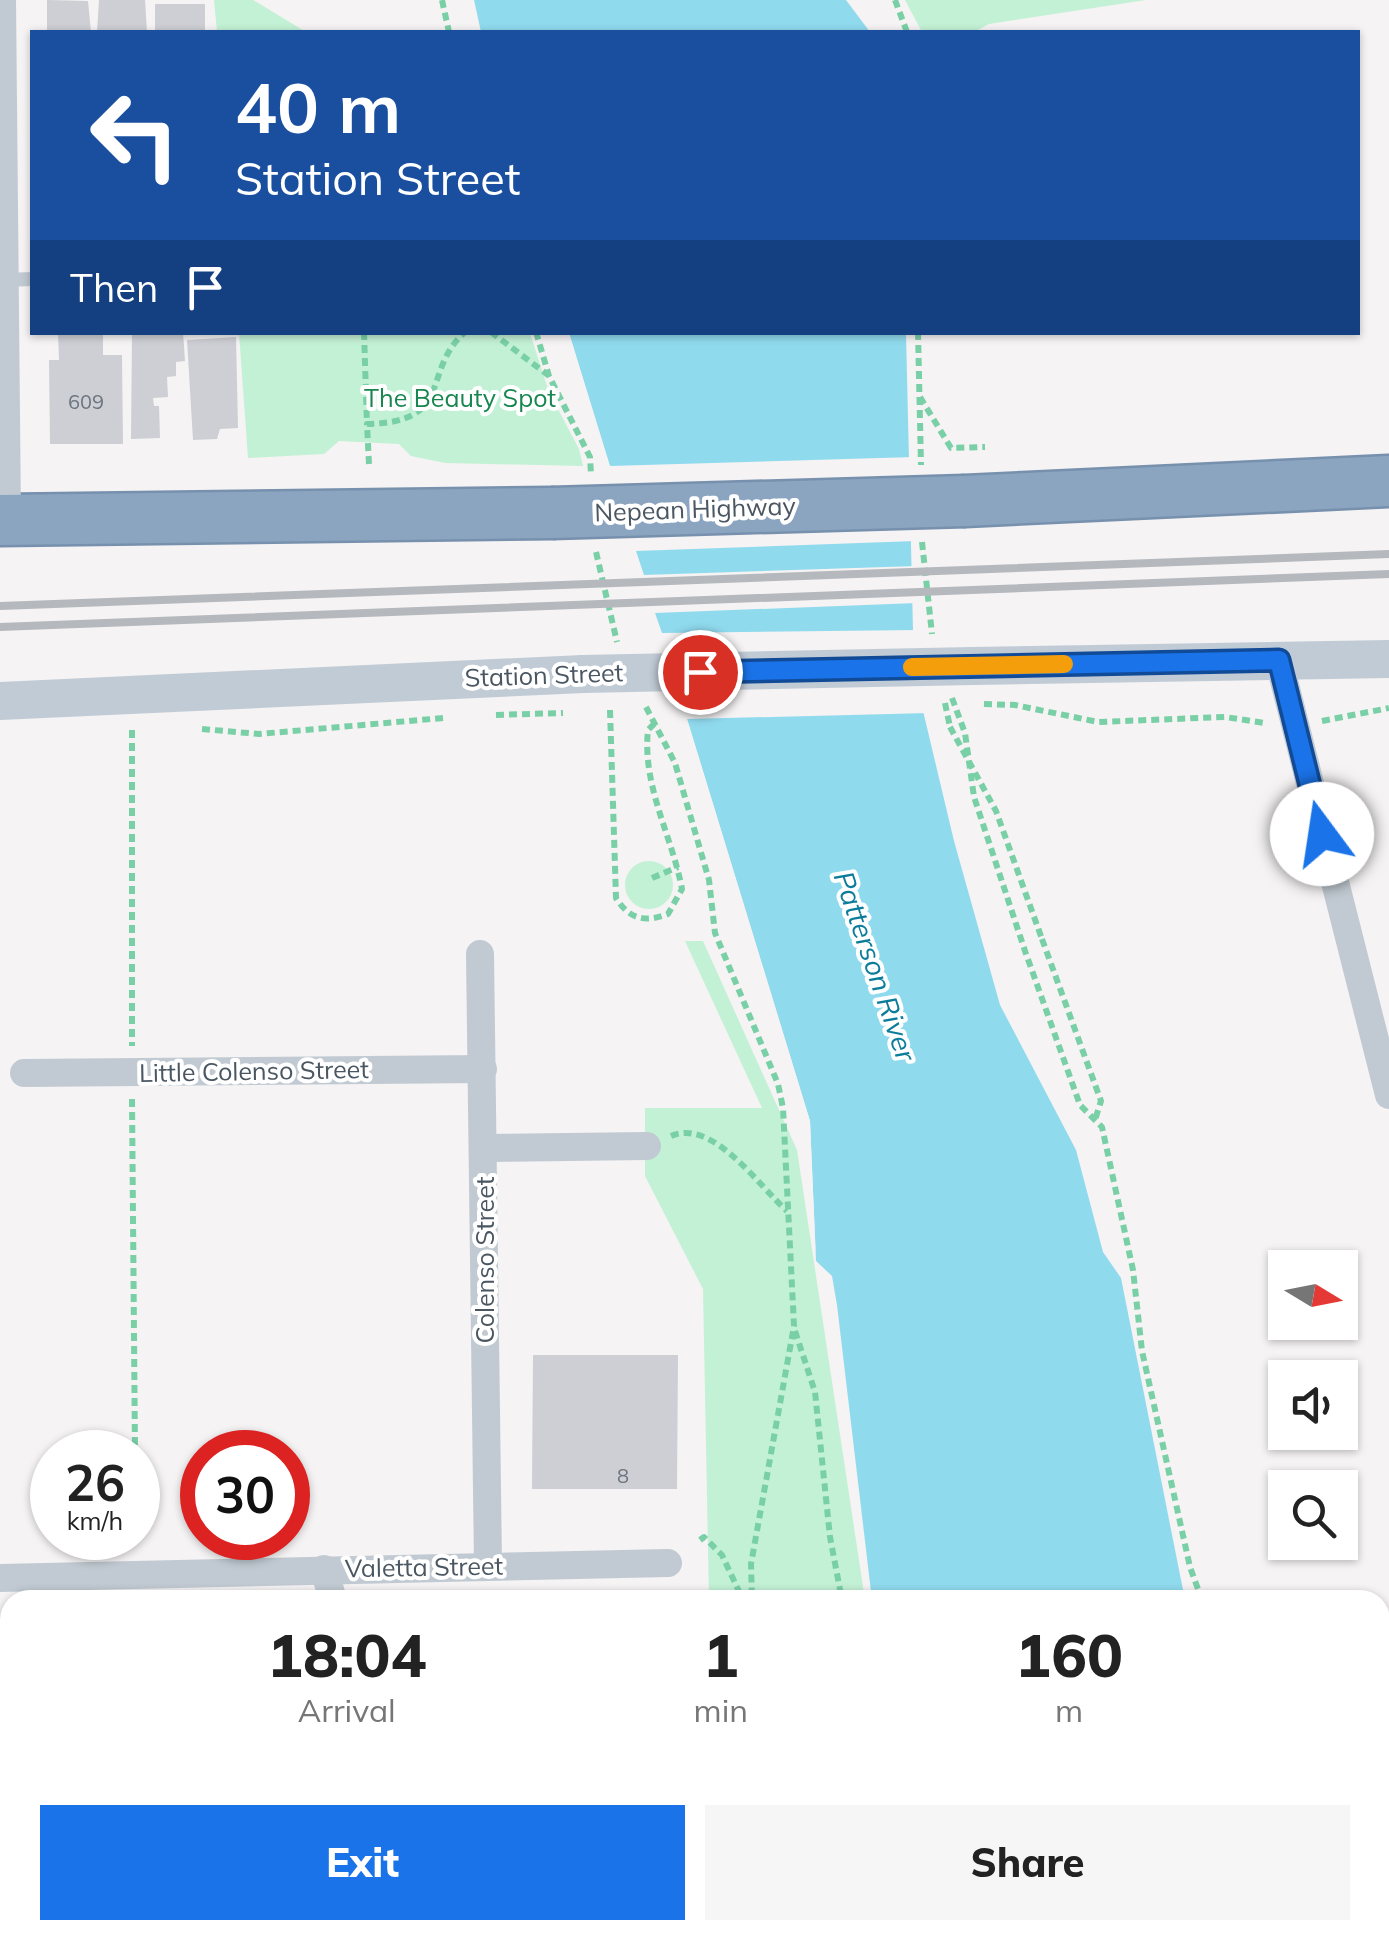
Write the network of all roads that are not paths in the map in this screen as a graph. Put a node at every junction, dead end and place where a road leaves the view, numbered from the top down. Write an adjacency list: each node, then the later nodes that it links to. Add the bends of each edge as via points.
1 (2, 0): 2 (street)
2 (18, 280): 4 (street)
3 (1389, 482): 4 (highway, Nepean Highway, bridge, via 964,501 572,503)
4 (3, 520)
5 (1279, 660): 6 (street, Station Street); 7 (street, Station Street, bridge, via 961,678 583,674); 11 (street)
6 (1389, 660)
7 (0, 702)
8 (480, 954): 9 (street, Colenso Street)
9 (483, 1069): 10 (street, Little Colenso Street); 13 (street, Colenso Street)
10 (24, 1073)
11 (1389, 1095)
12 (647, 1146): 13 (street)
13 (484, 1148): 15 (street, Colenso Street)
14 (668, 1563): 15 (street, Valetta Street)
15 (488, 1566): 16 (street, Valetta Street)
16 (324, 1569): 17 (street, Valetta Street); 18 (street)
17 (0, 1578)
18 (330, 1590)

